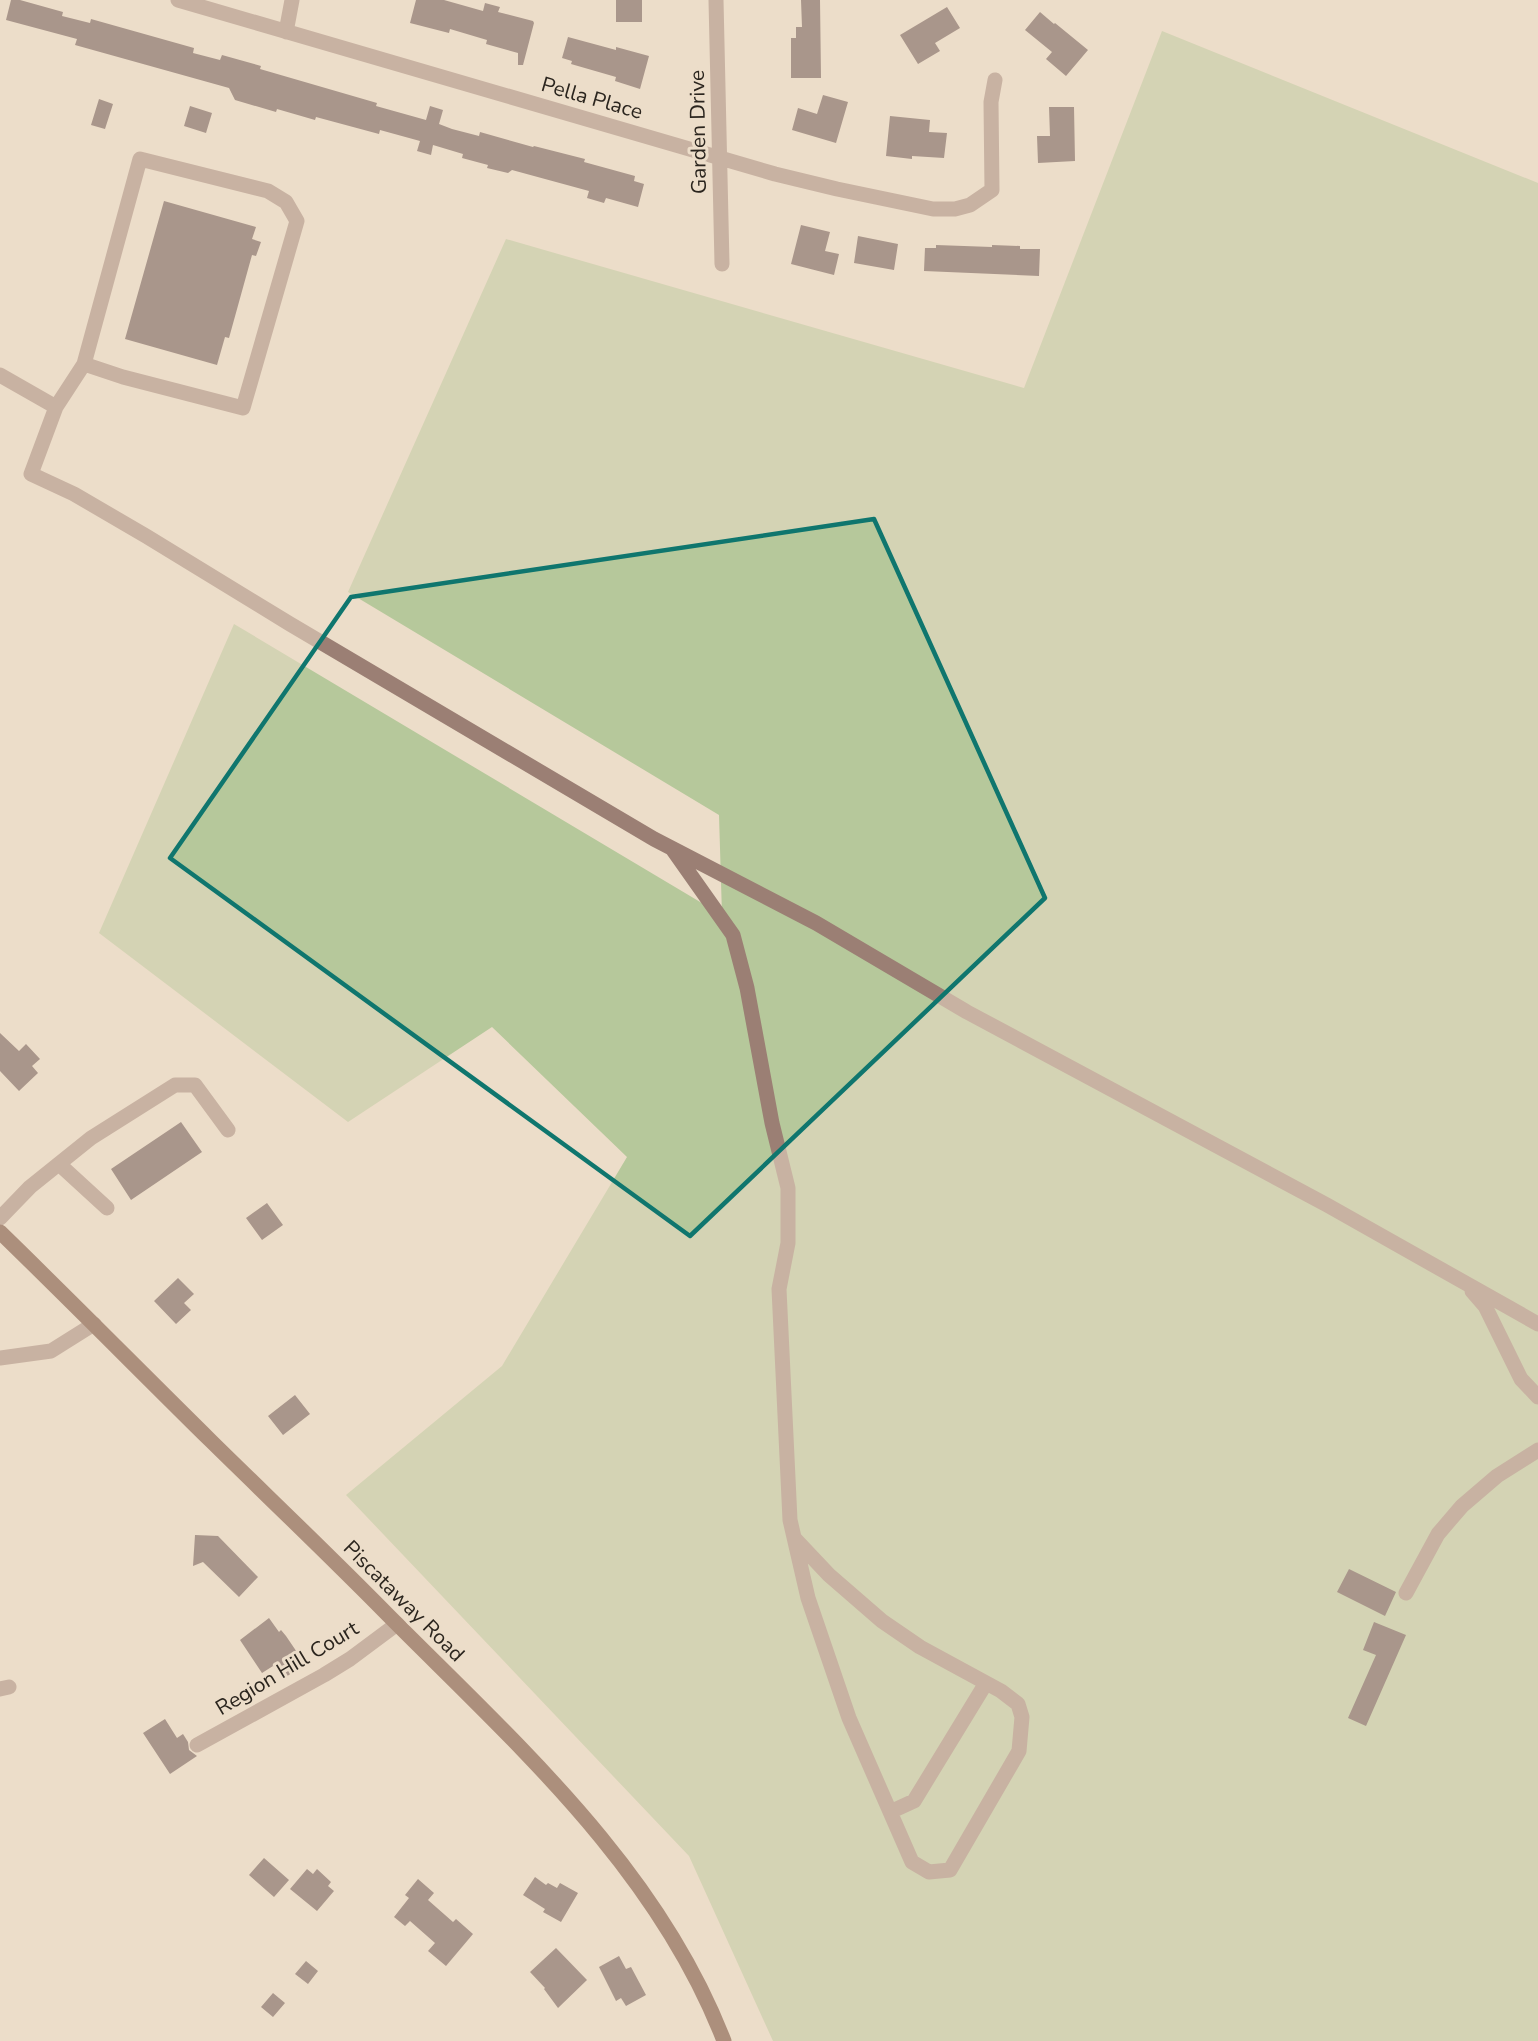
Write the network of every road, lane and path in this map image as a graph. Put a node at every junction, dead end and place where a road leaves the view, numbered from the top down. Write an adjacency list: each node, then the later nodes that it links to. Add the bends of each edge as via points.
1 (178, 0): 4 (street, Pella Place)
2 (292, 0): 4 (street)
3 (716, 0): 6 (street, Garden Drive)
4 (286, 32): 6 (street, Pella Place)
5 (995, 80): 6 (street, Pella Place, via 991,102 992,189 964,208 933,209 837,189)
6 (719, 157): 7 (street, Garden Drive)
7 (722, 264)
8 (84, 364): 8 (street, via 243,408 297,221 286,202 268,191 140,159); 10 (street)
9 (0, 375): 10 (street)
10 (56, 407): 11 (street, via 31,474 136,530)
11 (671, 847): 17 (street, via 816,923 967,1012); 23 (street, via 733,935 788,1188 788,1243 779,1288 790,1520)
12 (228, 1130): 13 (street, via 195,1085 175,1085 91,1138)
13 (59, 1164): 14 (street); 15 (street)
14 (107, 1208)
15 (0, 1218)
16 (0, 1232): 18 (main road, Piscataway Road)
17 (1467, 1284): 19 (street); 21 (street, via 1485,1306 1521,1379)
18 (94, 1324): 20 (street, via 51,1351); 25 (main road, Piscataway Road)
19 (1538, 1324)
20 (0, 1358)
21 (1538, 1397)
22 (1538, 1450): 24 (street, via 1497,1476 1462,1506 1438,1534)
23 (795, 1539): 26 (street, via 882,1621); 28 (street, via 808,1598 849,1718)
24 (1406, 1593)
25 (397, 1624): 27 (street, Region Hill Court, via 324,1675); 29 (main road, Piscataway Road, via 589,1821 664,1924 709,2002)
26 (986, 1683): 28 (street, via 914,1801); 28 (street, via 1018,1704 1022,1717 1019,1751 950,1870 929,1872 912,1862)
27 (197, 1745)
28 (890, 1812)
29 (724, 2041)

